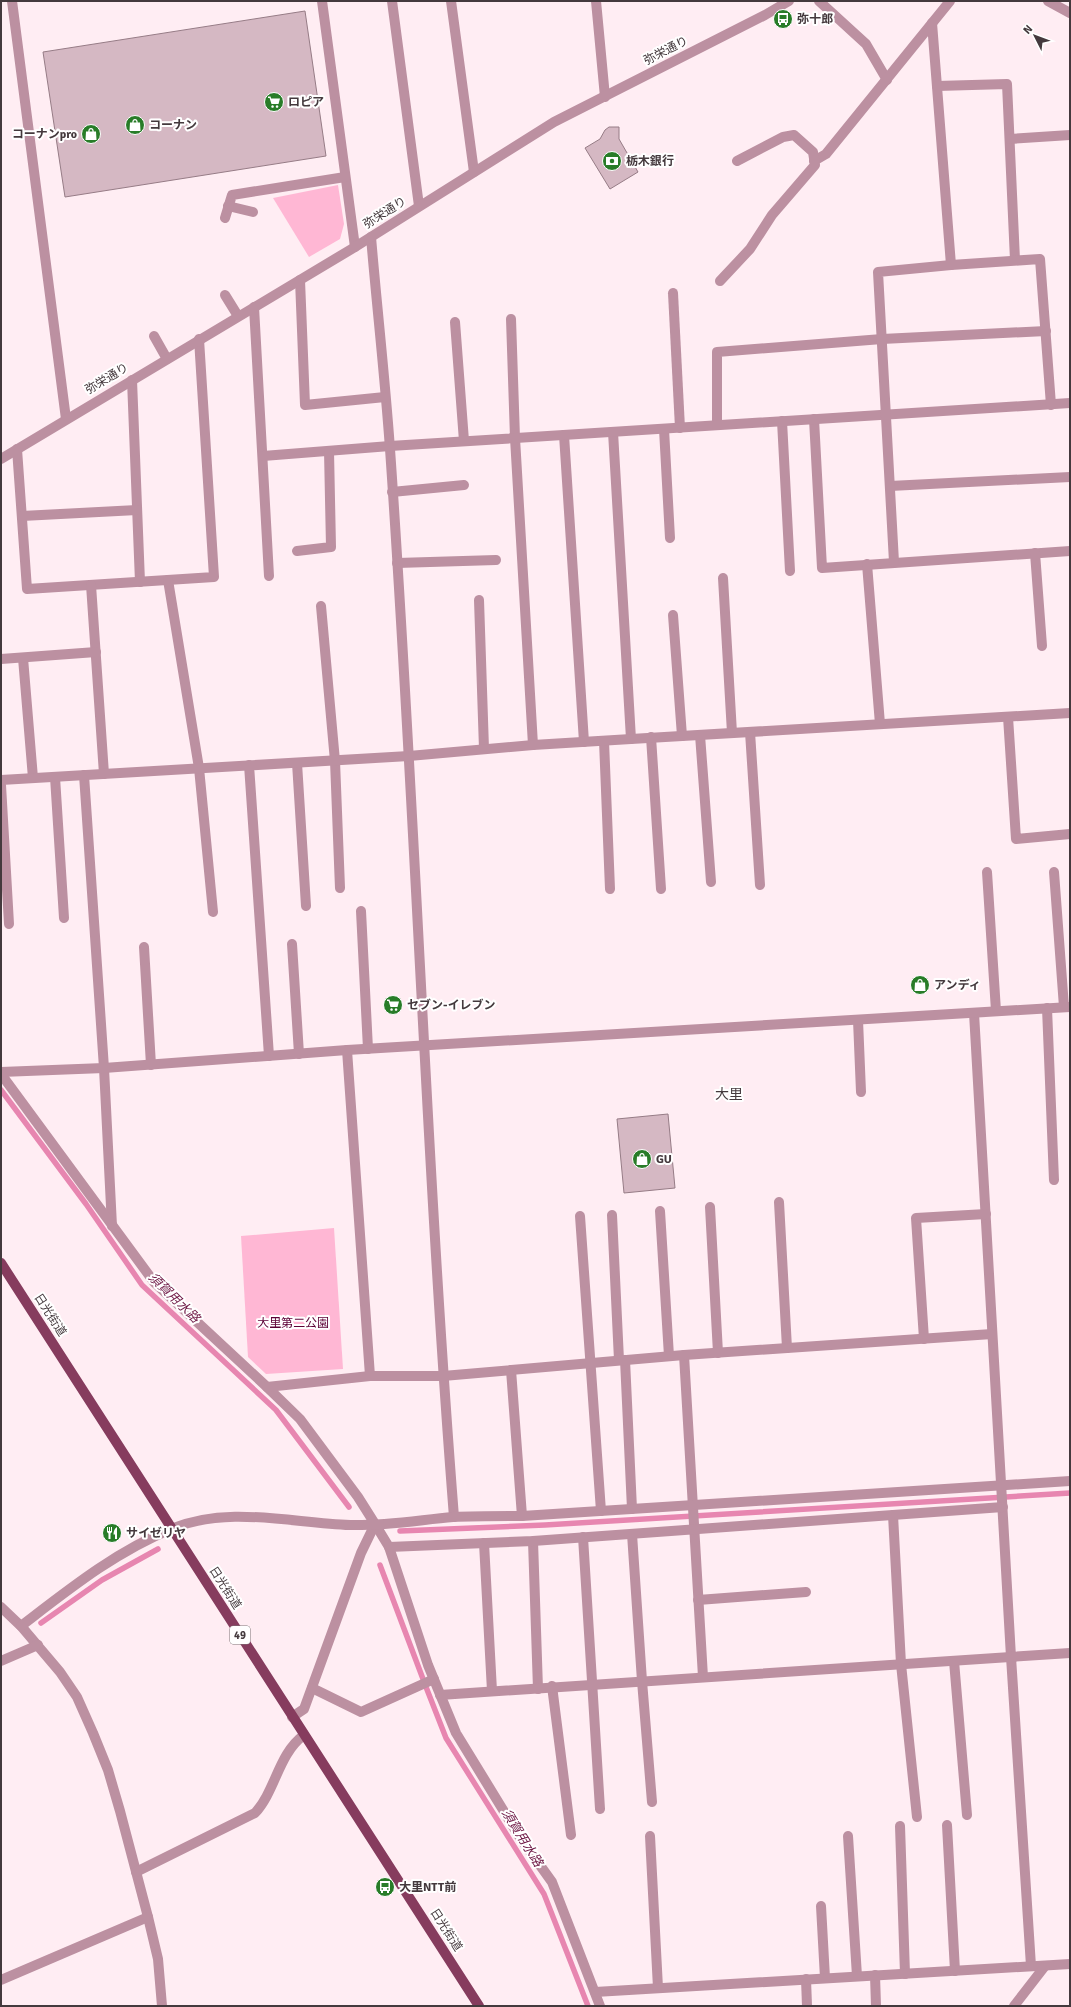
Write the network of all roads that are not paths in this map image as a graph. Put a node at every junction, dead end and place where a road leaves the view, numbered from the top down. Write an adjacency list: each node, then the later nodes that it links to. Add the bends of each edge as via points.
1 (12, 1): 47 (street)
2 (322, 1): 20 (street)
3 (392, 1): 22 (street)
4 (450, 1): 19 (street)
5 (596, 1): 14 (street)
6 (788, 1): 14 (street, 弥栄通り)
7 (819, 1): 12 (street, via 866,44)
8 (950, 1): 11 (street)
9 (1048, 1): 10 (street)
10 (1070, 13)
11 (932, 23): 12 (street); 13 (street)
12 (887, 80): 18 (street, via 826,154)
13 (938, 86): 16 (street, via 1007,84); 28 (street)
14 (605, 97): 19 (street, 弥栄通り, via 554,122)
15 (1070, 135): 16 (street)
16 (1010, 139): 27 (street)
17 (737, 161): 18 (street, via 783,137 794,135 813,152)
18 (814, 161): 30 (street, via 815,165 772,215 750,249)
19 (474, 172): 22 (street, 弥栄通り)
20 (345, 176): 21 (street, via 232,195); 26 (street)
21 (228, 206): 23 (street); 24 (street)
22 (419, 206): 25 (street, 弥栄通り)
23 (253, 212)
24 (225, 218)
25 (371, 237): 26 (street, 弥栄通り); 43 (street)
26 (355, 246): 29 (street, 弥栄通り)
27 (1014, 260): 28 (street); 37 (street, via 1040,259)
28 (951, 265): 39 (street, via 878,272)
29 (300, 280): 33 (street, 弥栄通り); 43 (street, via 305,405)
30 (720, 281)
31 (673, 293): 51 (street)
32 (225, 295): 34 (street)
33 (254, 307): 34 (street, 弥栄通り); 60 (street)
34 (238, 316): 40 (street, 弥栄通り)
35 (511, 319): 55 (street)
36 (455, 322): 56 (street)
37 (1046, 331): 39 (street); 45 (street)
38 (154, 336): 41 (street)
39 (882, 339): 46 (street); 50 (street, via 717,352)
40 (199, 340): 41 (street, 弥栄通り); 79 (street, via 214,577)
41 (167, 358): 42 (street, 弥栄通り)
42 (132, 380): 47 (street, 弥栄通り); 66 (street)
43 (385, 397): 57 (street)
44 (1070, 403): 45 (street)
45 (1051, 405): 46 (street)
46 (886, 416): 48 (street); 64 (street)
47 (66, 419): 58 (street, 弥栄通り)
48 (814, 419): 49 (street); 75 (street, via 822,568)
49 (782, 421): 50 (street); 76 (street)
50 (717, 425): 51 (street)
51 (680, 428): 52 (street)
52 (664, 429): 53 (street); 68 (street)
53 (613, 432): 54 (street); 97 (street)
54 (564, 435): 55 (street); 99 (street)
55 (515, 438): 56 (street); 100 (street)
56 (464, 441): 57 (street)
57 (390, 446): 59 (street); 65 (street)
58 (17, 449): 61 (street, 弥栄通り); 67 (street)
59 (329, 451): 60 (street); 69 (street, via 331,547)
60 (263, 456): 77 (street)
61 (1, 458)
62 (1070, 477): 64 (street)
63 (464, 486): 65 (street)
64 (890, 486): 73 (street)
65 (392, 492): 74 (street)
66 (137, 510): 67 (street); 80 (street)
67 (22, 516): 81 (street, via 27,589)
68 (670, 538)
69 (297, 551)
70 (1070, 551): 71 (street)
71 (1035, 553): 73 (street); 85 (street)
72 (496, 560): 74 (street)
73 (894, 562): 75 (street)
74 (397, 563): 102 (street)
75 (867, 564): 91 (street)
76 (790, 572)
77 (270, 576)
78 (723, 578): 93 (street)
79 (168, 580): 80 (street); 106 (street)
80 (140, 582): 81 (street)
81 (91, 585): 86 (street)
82 (479, 600): 101 (street)
83 (321, 606): 103 (street)
84 (673, 615): 95 (street)
85 (1042, 646)
86 (96, 652): 87 (street); 107 (street)
87 (23, 658): 88 (street); 110 (street)
88 (1, 659)
89 (1070, 713): 90 (street)
90 (1008, 717): 91 (street); 113 (street, via 1016,839)
91 (880, 724): 92 (street)
92 (750, 732): 93 (street); 117 (street)
93 (732, 733): 94 (street)
94 (700, 735): 95 (street); 116 (street)
95 (682, 736): 96 (street)
96 (651, 737): 97 (street); 120 (street)
97 (631, 739): 98 (street)
98 (604, 741): 99 (street); 119 (street)
99 (584, 742): 100 (street)
100 (533, 745): 101 (street)
101 (484, 749): 102 (street)
102 (409, 756): 103 (street); 133 (street)
103 (335, 761): 104 (street); 118 (street)
104 (297, 763): 105 (street); 121 (street)
105 (249, 765): 106 (street); 137 (street)
106 (199, 768): 107 (street); 123 (street)
107 (104, 774): 108 (street)
108 (84, 775): 109 (street); 139 (street)
109 (55, 777): 110 (street); 124 (street)
110 (33, 778): 111 (street)
111 (1, 780)
112 (1, 785): 125 (street)
113 (1070, 834)
114 (987, 872): 130 (street)
115 (1054, 872): 128 (street)
116 (711, 882)
117 (760, 885)
118 (340, 888)
119 (610, 888)
120 (661, 889)
121 (306, 906)
122 (361, 911): 134 (street)
123 (213, 912)
124 (64, 918)
125 (9, 924)
126 (292, 944): 136 (street)
127 (144, 947): 138 (street)
128 (1067, 1007): 129 (street)
129 (1047, 1008): 130 (street); 142 (street)
130 (996, 1011): 131 (street)
131 (974, 1013): 132 (street); 146 (street)
132 (858, 1020): 133 (street); 141 (street)
133 (424, 1046): 134 (street); 161 (street)
134 (368, 1049): 135 (street)
135 (347, 1050): 136 (street); 160 (street)
136 (299, 1054): 137 (street)
137 (269, 1056): 138 (street)
138 (151, 1065): 139 (street)
139 (104, 1068): 140 (street); 149 (street)
140 (1, 1073): 149 (street)
141 (861, 1092)
142 (1054, 1180)
143 (779, 1202): 153 (street)
144 (710, 1207): 154 (street)
145 (660, 1211): 156 (street)
146 (986, 1214): 151 (street); 152 (street, via 916,1218)
147 (612, 1215): 157 (street)
148 (580, 1216): 158 (street)
149 (112, 1227): 162 (street, via 154,1282)
150 (1, 1263): 173 (main road, 日光街道 / 49)
151 (992, 1334): 152 (street); 164 (street)
152 (924, 1339): 153 (street)
153 (787, 1348): 154 (street)
154 (718, 1353): 155 (street)
155 (684, 1355): 156 (street); 165 (street)
156 (669, 1356): 157 (street)
157 (622, 1360): 158 (street); 167 (street)
158 (591, 1363): 159 (street); 168 (street)
159 (511, 1370): 161 (street); 170 (street)
160 (370, 1376): 161 (street); 162 (street)
161 (443, 1376): 171 (street)
162 (267, 1387): 172 (street, via 300,1419)
163 (1070, 1481): 164 (street)
164 (1002, 1485): 165 (street); 166 (street)
165 (692, 1505): 167 (street); 174 (street)
166 (1003, 1507): 169 (street); 186 (street)
167 (632, 1509): 168 (street)
168 (601, 1511): 170 (street)
169 (893, 1515): 174 (street); 189 (street)
170 (522, 1516): 171 (street)
171 (454, 1517): 172 (street)
172 (375, 1524): 173 (street, via 350,1525 265,1517 222,1517); 179 (street); 195 (street, via 361,1553)
173 (171, 1529): 183 (street, via 93,1572); 199 (main road, 日光街道 / 49)
174 (694, 1529): 175 (street); 181 (street)
175 (632, 1534): 176 (street); 192 (street)
176 (583, 1537): 177 (street); 193 (street)
177 (533, 1541): 178 (street); 196 (street)
178 (484, 1543): 179 (street); 197 (street)
179 (389, 1548): 191 (street)
180 (806, 1592): 181 (street)
181 (698, 1600): 190 (street)
182 (1, 1607): 183 (street)
183 (21, 1626): 184 (street)
184 (38, 1645): 188 (street); 210 (street, via 77,1697 93,1733 108,1770)
185 (1070, 1653): 186 (street)
186 (1011, 1656): 187 (street); 214 (street)
187 (954, 1660): 189 (street); 203 (street)
188 (1, 1661)
189 (901, 1664): 190 (street); 204 (street)
190 (703, 1677): 192 (street)
191 (434, 1679): 195 (street, via 361,1712); 198 (street)
192 (642, 1682): 193 (street); 201 (street)
193 (591, 1685): 194 (street); 202 (street)
194 (552, 1686): 196 (street); 207 (street)
195 (312, 1688): 199 (street, via 304,1709)
196 (538, 1689): 197 (street)
197 (492, 1691): 198 (street)
198 (440, 1695): 224 (street, via 456,1733 519,1836 552,1882)
199 (292, 1717): 200 (main road, 日光街道 / 49)
200 (304, 1735): 210 (street, via 294,1742 276,1774 264,1803 254,1813); 226 (main road, 日光街道 / 49)
201 (652, 1802)
202 (600, 1809)
203 (967, 1815)
204 (917, 1817)
205 (947, 1825): 216 (street)
206 (900, 1826): 217 (street)
207 (571, 1836)
208 (650, 1836): 223 (street)
209 (848, 1836): 219 (street)
210 (136, 1872): 212 (street)
211 (820, 1906): 220 (street)
212 (148, 1917): 222 (street); 225 (street, via 158,1959)
213 (1070, 1964): 215 (street)
214 (1031, 1966): 215 (street); 216 (street)
215 (1045, 1966): 230 (street)
216 (955, 1971): 217 (street)
217 (905, 1974): 218 (street)
218 (875, 1975): 219 (street); 229 (street)
219 (857, 1976): 220 (street)
220 (825, 1978): 221 (street)
221 (806, 1979): 223 (street); 228 (street)
222 (1, 1980)
223 (658, 1988): 224 (street)
224 (595, 1992): 227 (street)
225 (162, 2006)
226 (479, 2006)
227 (600, 2006)
228 (808, 2006)
229 (876, 2006)
230 (1014, 2006)

